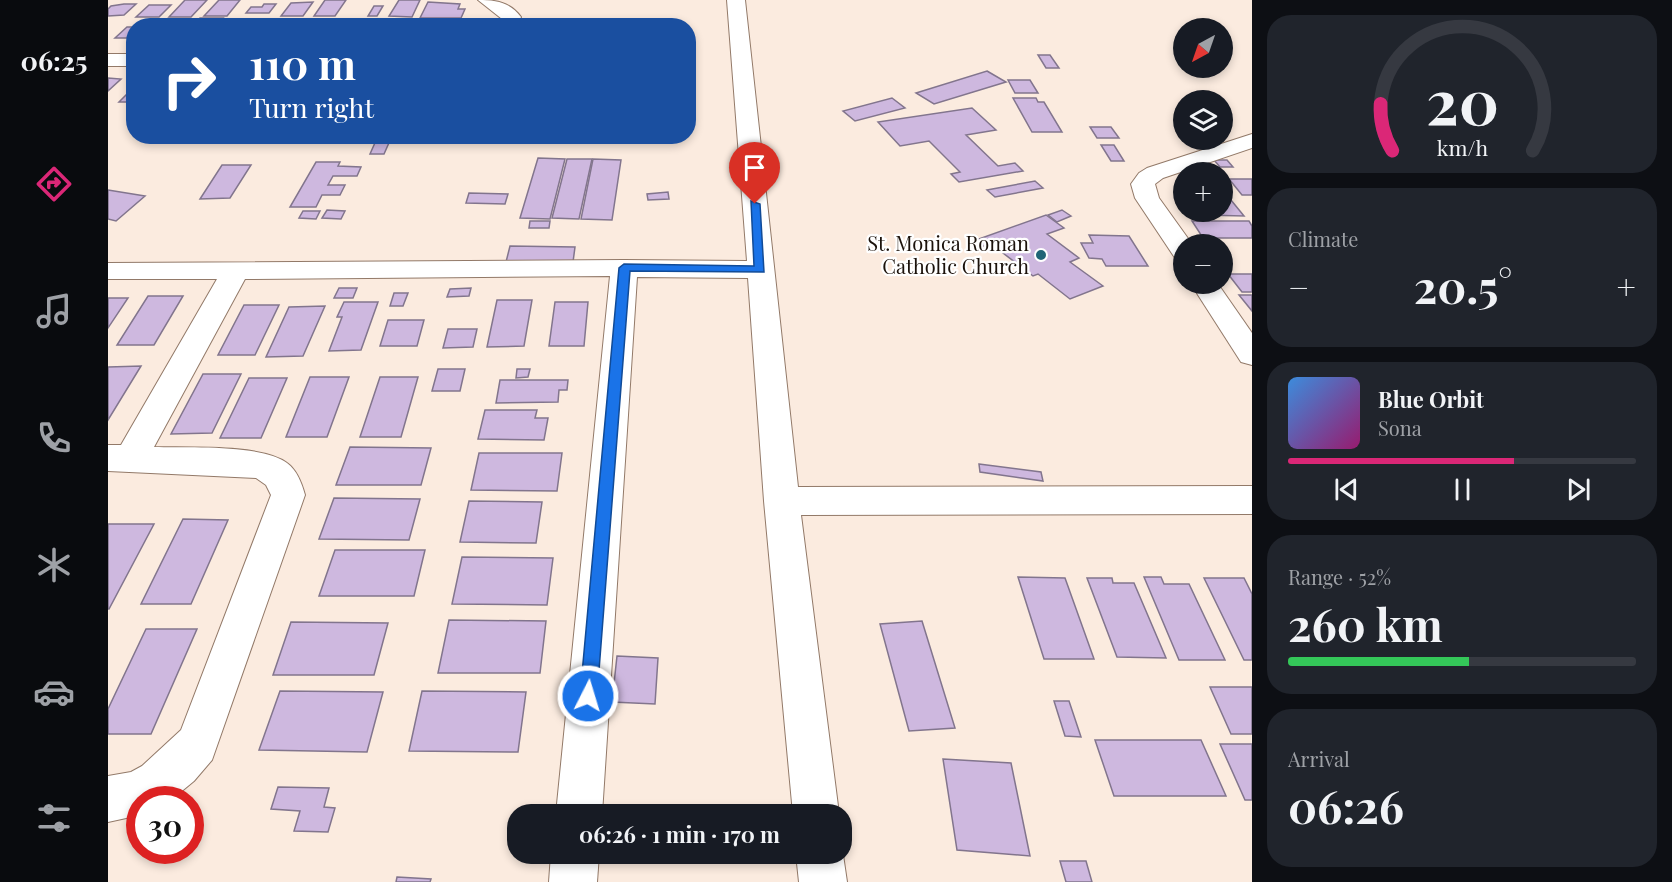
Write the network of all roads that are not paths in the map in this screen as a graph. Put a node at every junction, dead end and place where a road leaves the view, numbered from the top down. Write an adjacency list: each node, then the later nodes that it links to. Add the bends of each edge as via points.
1 (487, 0): 3 (street)
2 (736, 0): 10 (street)
3 (512, 18)
4 (108, 60): 5 (street)
5 (126, 60)
6 (1252, 141): 7 (street, via 1146,178 1143,184 1147,198)
7 (1173, 236)
8 (624, 268): 9 (street); 10 (street); 18 (street)
9 (236, 270): 11 (street); 14 (street)
10 (760, 270): 15 (street)
11 (108, 271)
12 (1211, 294): 13 (street)
13 (1252, 355)
14 (120, 458): 17 (street, via 260,465 285,480 288,495 197,745 178,767 154,785 122,799)
15 (782, 501): 16 (street); 19 (street)
16 (1249, 505)
17 (108, 799)
18 (580, 804)
19 (815, 804)
20 (574, 864): 22 (street)
21 (821, 864): 23 (street)
22 (573, 882)
23 (823, 882)

